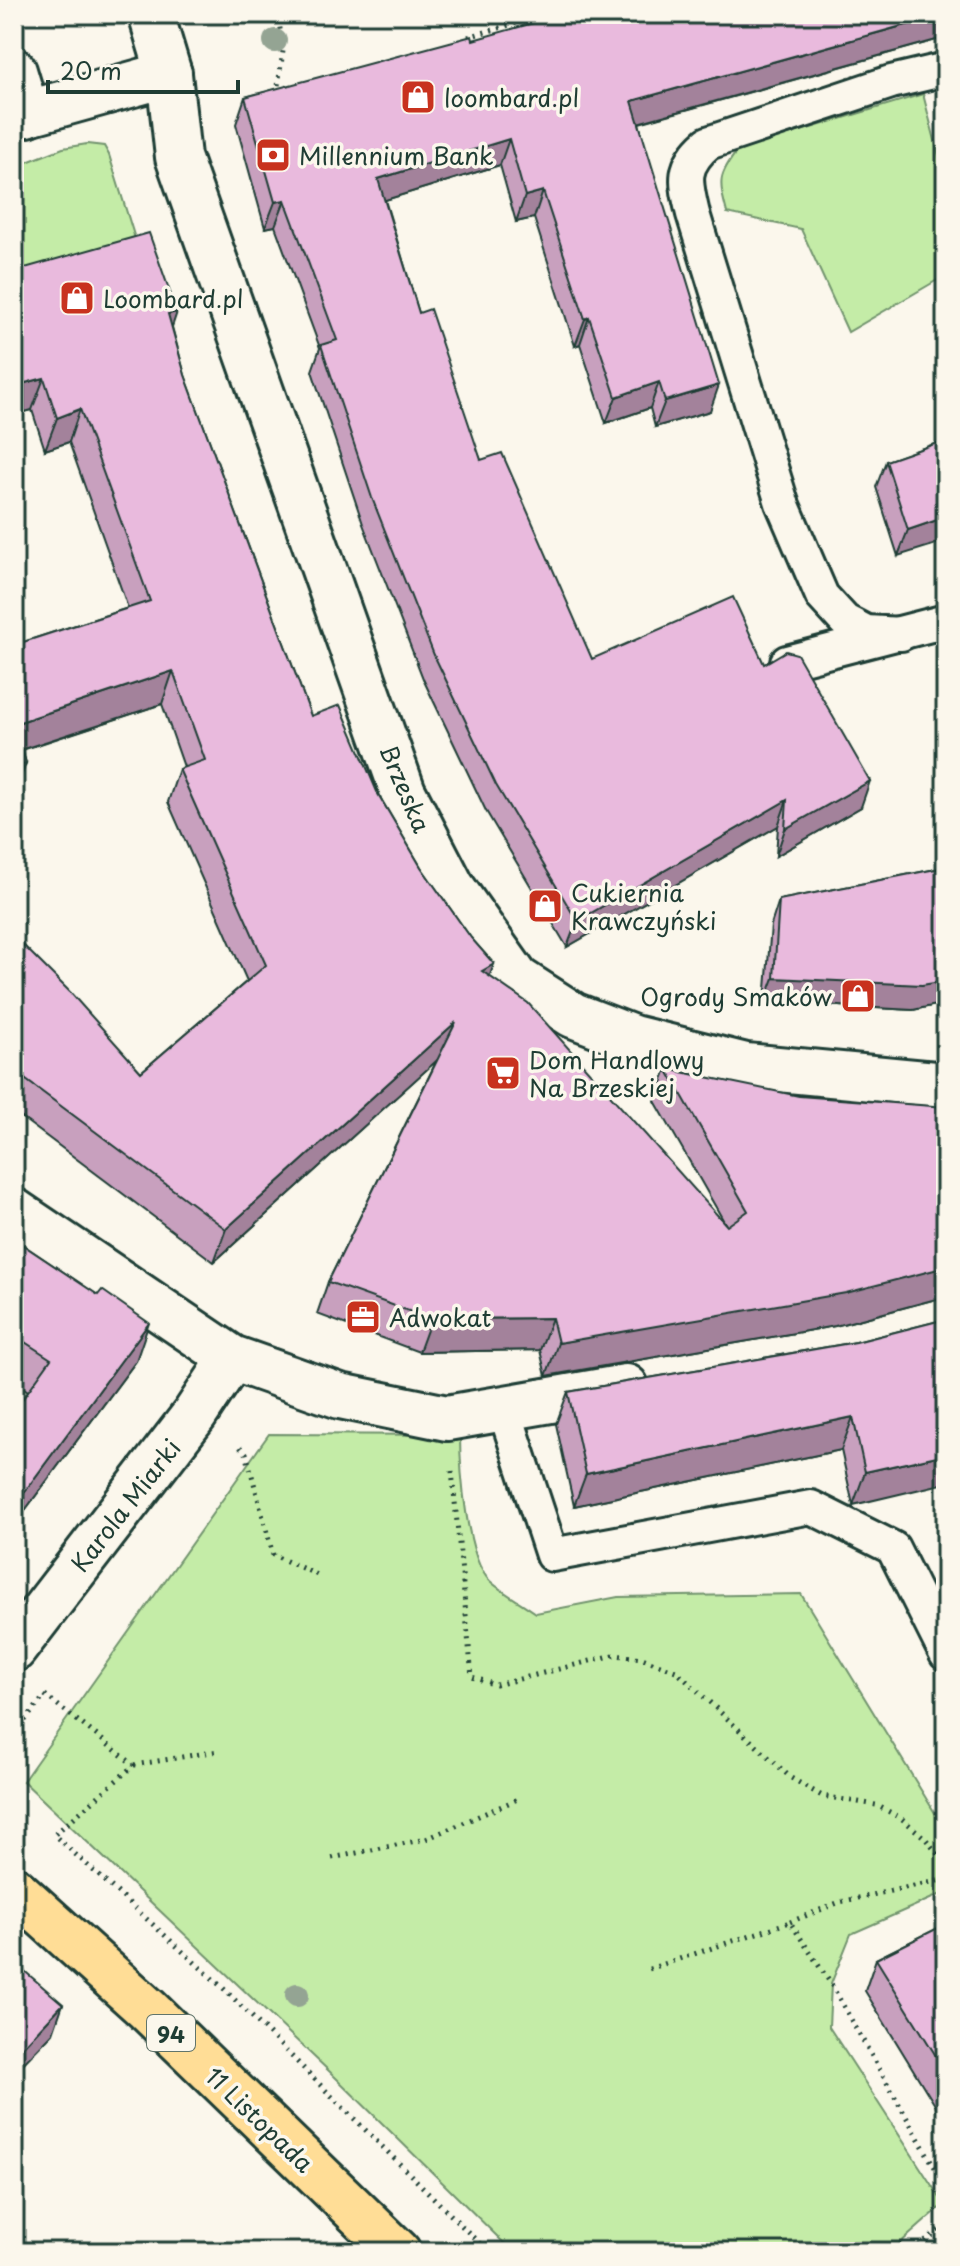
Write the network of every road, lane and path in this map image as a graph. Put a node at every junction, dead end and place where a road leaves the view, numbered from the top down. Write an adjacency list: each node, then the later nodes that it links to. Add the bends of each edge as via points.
1 (151, 14): 7 (street, Brzeska)
2 (278, 14): 9 (path, via 283,51)
3 (547, 14): 4 (path)
4 (457, 41)
5 (946, 69): 13 (lane, via 708,143 691,157 687,173 693,214 782,503 822,596 845,621 866,632)
6 (14, 71): 11 (street)
7 (169, 74): 11 (street); 15 (street, Brzeska, via 178,157 403,792 452,887 517,979 573,1015 661,1045 746,1066)
8 (292, 89): 9 (path)
9 (277, 94): 10 (path)
10 (265, 99)
11 (21, 116)
12 (946, 621): 13 (lane)
13 (901, 634): 14 (lane)
14 (787, 662)
15 (946, 1085)
16 (14, 1211): 17 (street)
17 (232, 1358): 20 (street, via 340,1396); 21 (street, Karola Miarki)
18 (672, 1380): 19 (street)
19 (504, 1409): 20 (street); 22 (lane, via 552,1555 811,1507 893,1548)
20 (447, 1418): 28 (path, via 472,1677 496,1685 614,1655 642,1658 676,1671 791,1778 822,1796 876,1805 901,1818)
21 (14, 1649)
22 (946, 1654)
23 (45, 1695): 25 (path)
24 (218, 1751): 25 (path)
25 (134, 1765): 36 (path, via 54,1835 223,1988)
26 (520, 1798): 27 (path, via 426,1839)
27 (332, 1858)
28 (946, 1864)
29 (946, 1879): 31 (path, via 840,1902)
30 (14, 1889): 35 (main road, 11 Listopada / 94, via 147,2009)
31 (790, 1922): 32 (path); 33 (path)
32 (649, 1969)
33 (946, 2187)
34 (946, 2224): 37 (path)
35 (398, 2252)
36 (488, 2252)
37 (913, 2252)

